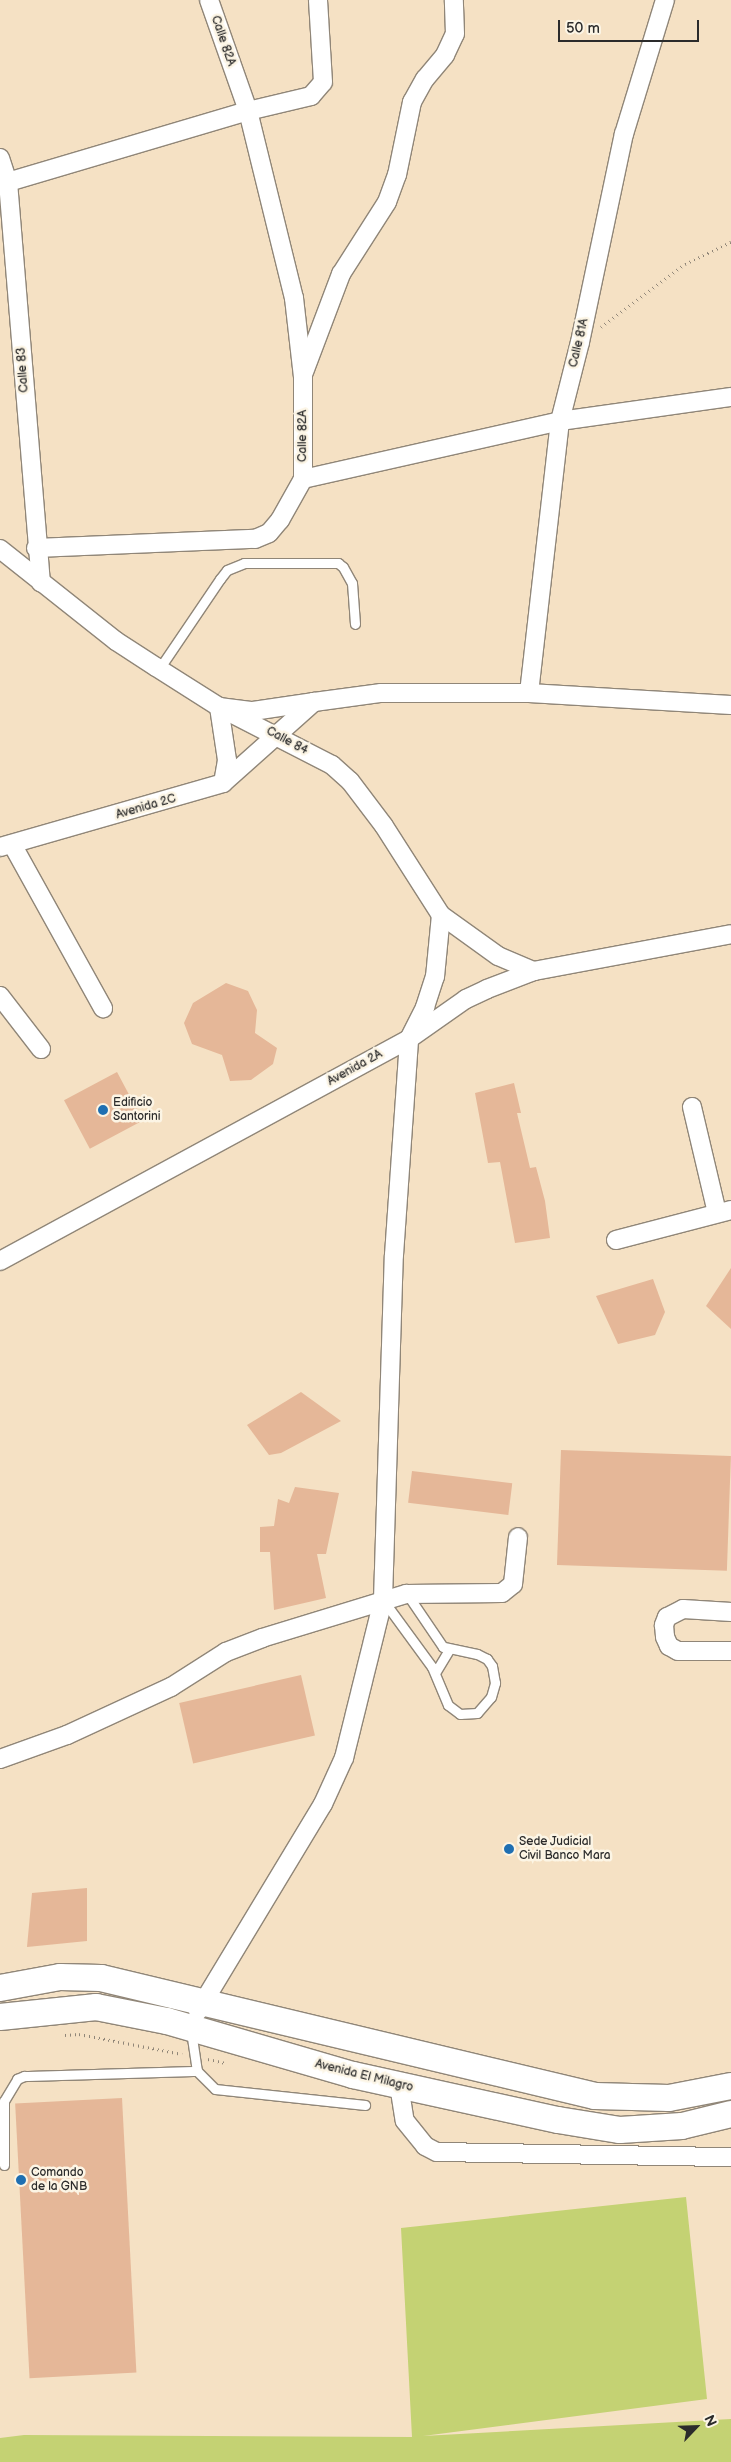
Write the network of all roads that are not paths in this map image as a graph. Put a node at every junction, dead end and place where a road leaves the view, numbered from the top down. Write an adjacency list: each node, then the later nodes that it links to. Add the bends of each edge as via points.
1 (209, 0): 5 (street, Calle 82A)
2 (318, 0): 5 (street, via 323,82 319,90 311,96)
3 (454, 0): 8 (street, via 455,34 445,55 425,79 412,102 397,175 387,202 341,274)
4 (664, 0): 10 (street, Calle 81A, via 624,134)
5 (248, 111): 7 (street); 8 (street, Calle 82A, via 294,298)
6 (0, 158): 7 (street, Calle 83)
7 (8, 182): 12 (street, Calle 83)
8 (302, 377): 11 (street, Calle 82A)
9 (731, 397): 10 (street, Calle 82A)
10 (560, 421): 11 (street, Calle 82A); 17 (street, Calle 81A)
11 (303, 479): 12 (street, via 280,520 269,533 255,539)
12 (36, 548): 14 (street, Calle 83)
13 (0, 550): 14 (street, Calle 84)
14 (41, 583): 16 (street, Calle 84)
15 (355, 624): 16 (lane, via 352,583 344,567 338,563 244,563 234,566 220,579)
16 (159, 669): 20 (street, Calle 84)
17 (529, 693): 18 (street, via 381,693); 19 (street)
18 (314, 702): 20 (street, via 253,711); 21 (street, Avenida 2C)
19 (731, 705)
20 (219, 707): 21 (street, Calle 84); 22 (street, via 228,760)
21 (276, 736): 22 (street, Avenida 2C); 24 (street, Calle 84, via 332,765 350,781 384,826)
22 (223, 783): 23 (street, Avenida 2C)
23 (6, 845): 28 (street)
24 (441, 915): 26 (street, Calle 84, via 498,956); 29 (street, via 435,977)
25 (731, 934): 26 (street, Avenida 2A)
26 (534, 972): 29 (street, Avenida 2A, via 466,999)
27 (0, 996): 30 (street)
28 (103, 1008)
29 (409, 1039): 34 (street, Avenida 2A); 37 (street, via 394,1255)
30 (41, 1049)
31 (692, 1107): 32 (street)
32 (724, 1211): 33 (street)
33 (616, 1240)
34 (0, 1261)
35 (518, 1537): 36 (street, via 513,1584 502,1593)
36 (406, 1594): 37 (street); 39 (lane)
37 (383, 1600): 41 (lane); 42 (street, via 226,1652 171,1687 67,1735); 44 (street, via 337,1774 323,1804)
38 (731, 1612): 40 (street, via 683,1609 667,1616 664,1631 669,1646 678,1651)
39 (449, 1650): 41 (lane); 41 (lane, via 487,1659 495,1674 490,1698 477,1712 460,1714 448,1705)
40 (731, 1651)
41 (436, 1673)
42 (0, 1759)
43 (0, 1988): 44 (main road, via 60,1977 101,1978)
44 (202, 2001): 46 (street); 49 (main road, via 595,2096 669,2098)
45 (0, 2017): 46 (main road, Avenida El Milagro, via 96,2007)
46 (191, 2028): 47 (lane); 48 (main road, Avenida El Milagro, via 353,2075)
47 (197, 2071): 50 (lane, via 215,2089 226,2092); 53 (lane, via 24,2076 17,2079 4,2101)
48 (399, 2085): 51 (main road, Avenida El Milagro, via 620,2130 682,2126); 52 (street, via 405,2121 425,2146 437,2152)
49 (731, 2086)
50 (365, 2105)
51 (731, 2114)
52 (731, 2157)
53 (4, 2165)

